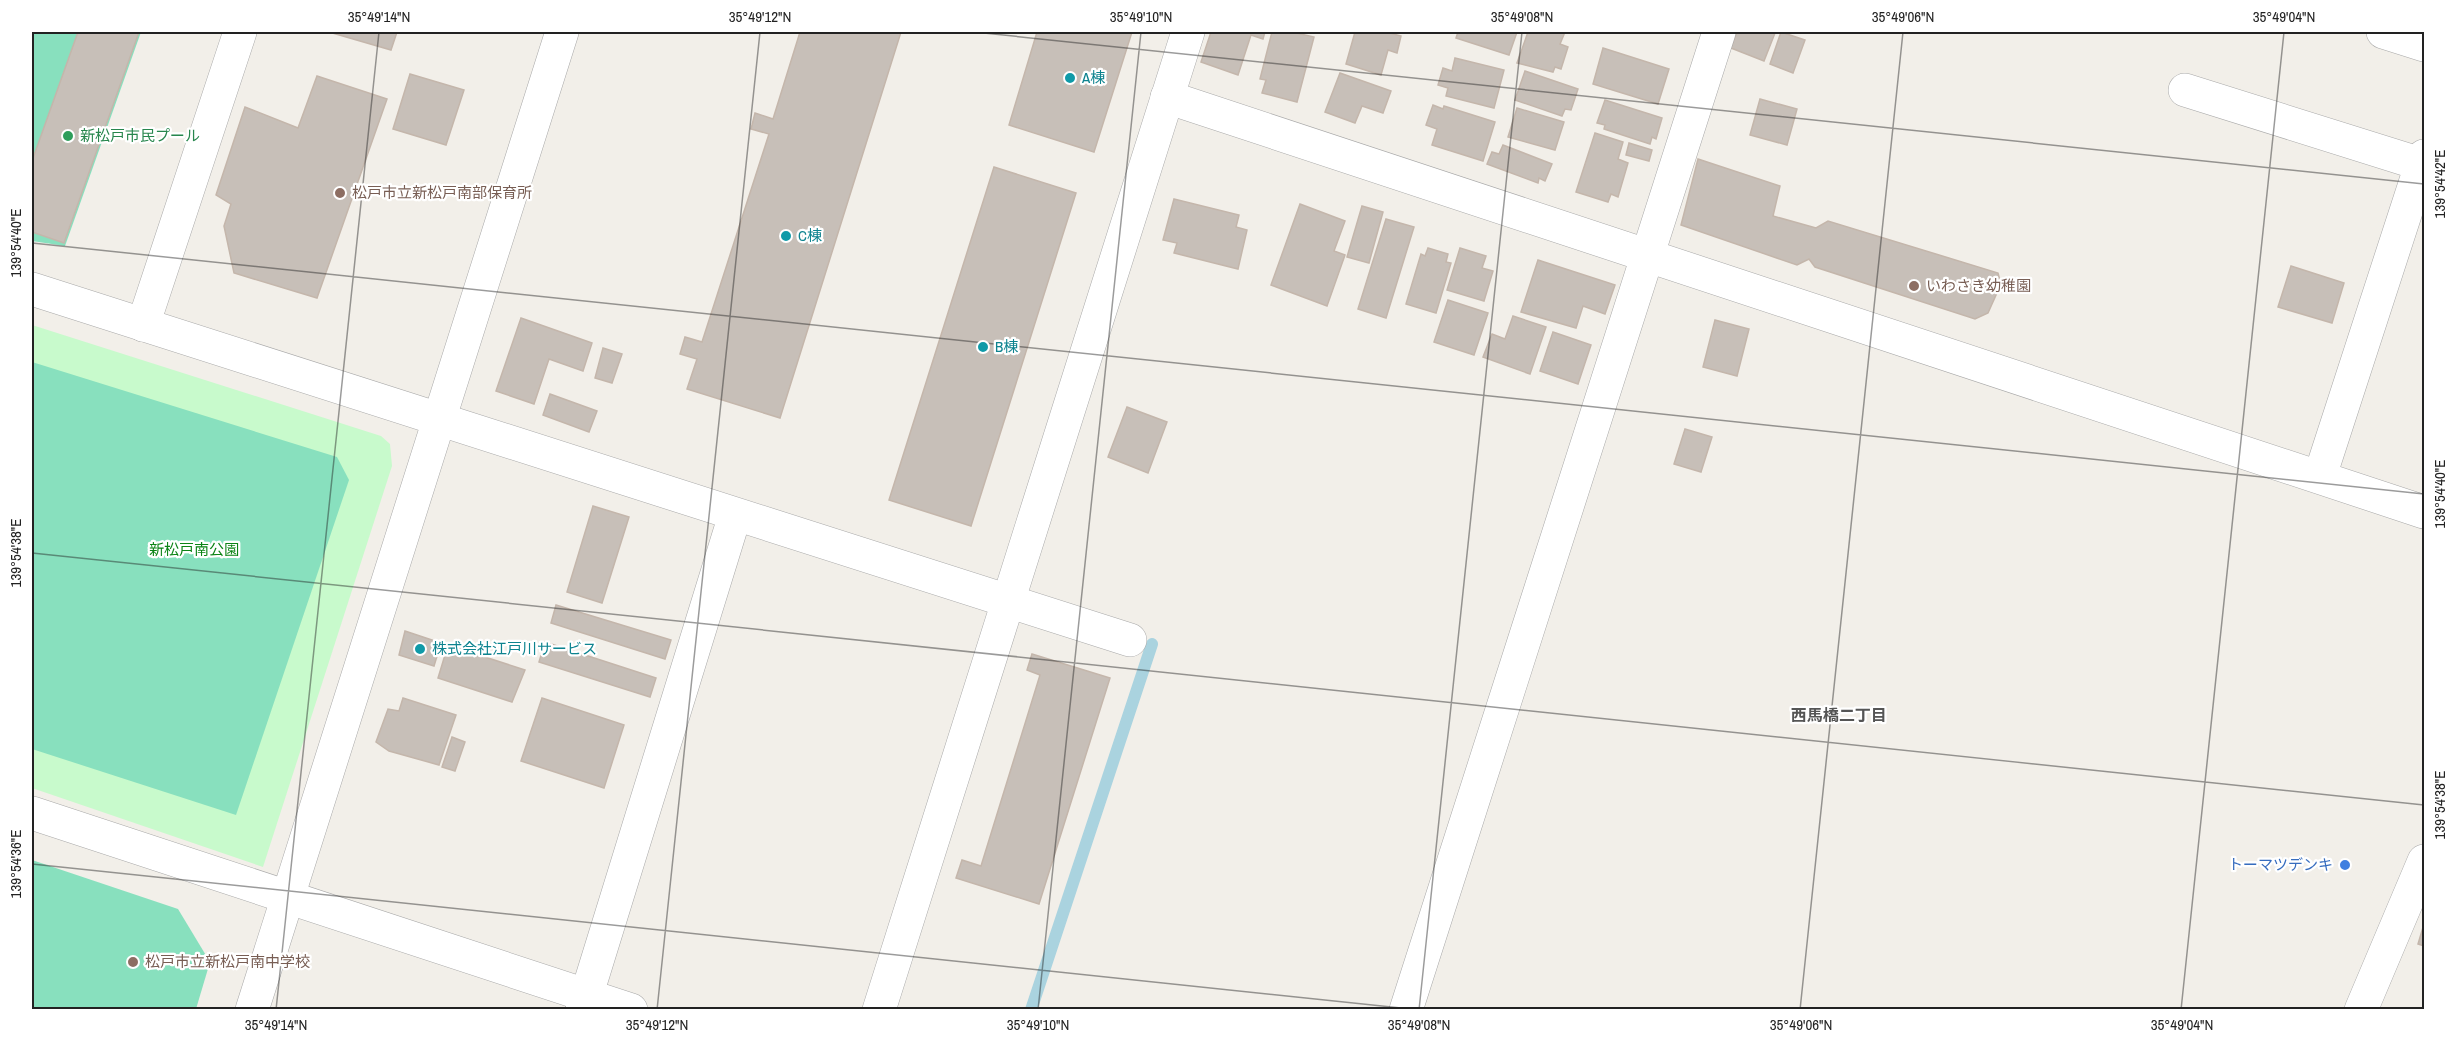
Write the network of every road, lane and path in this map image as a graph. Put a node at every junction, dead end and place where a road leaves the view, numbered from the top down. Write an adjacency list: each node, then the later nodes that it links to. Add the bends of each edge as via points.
1 (240, 32): 12 (street)
2 (562, 32): 13 (street)
3 (1188, 32): 8 (street)
4 (1719, 32): 10 (street)
5 (2383, 32): 6 (street)
6 (2424, 45)
7 (2185, 90): 9 (street)
8 (1167, 97): 10 (street); 17 (street)
9 (2424, 162): 14 (street)
10 (1649, 255): 14 (street); 26 (street)
11 (32, 289): 12 (street)
12 (143, 325): 13 (street)
13 (439, 419): 16 (street); 21 (street)
14 (2320, 476): 15 (street)
15 (2424, 512)
16 (735, 515): 17 (street); 22 (street)
17 (1008, 601): 18 (street); 25 (street)
18 (1130, 640)
19 (32, 813): 21 (street)
20 (2424, 861): 27 (street)
21 (287, 898): 22 (street); 23 (street)
22 (584, 1002): 24 (street)
23 (252, 1010)
24 (631, 1010)
25 (879, 1010)
26 (1406, 1010)
27 (2361, 1010)

